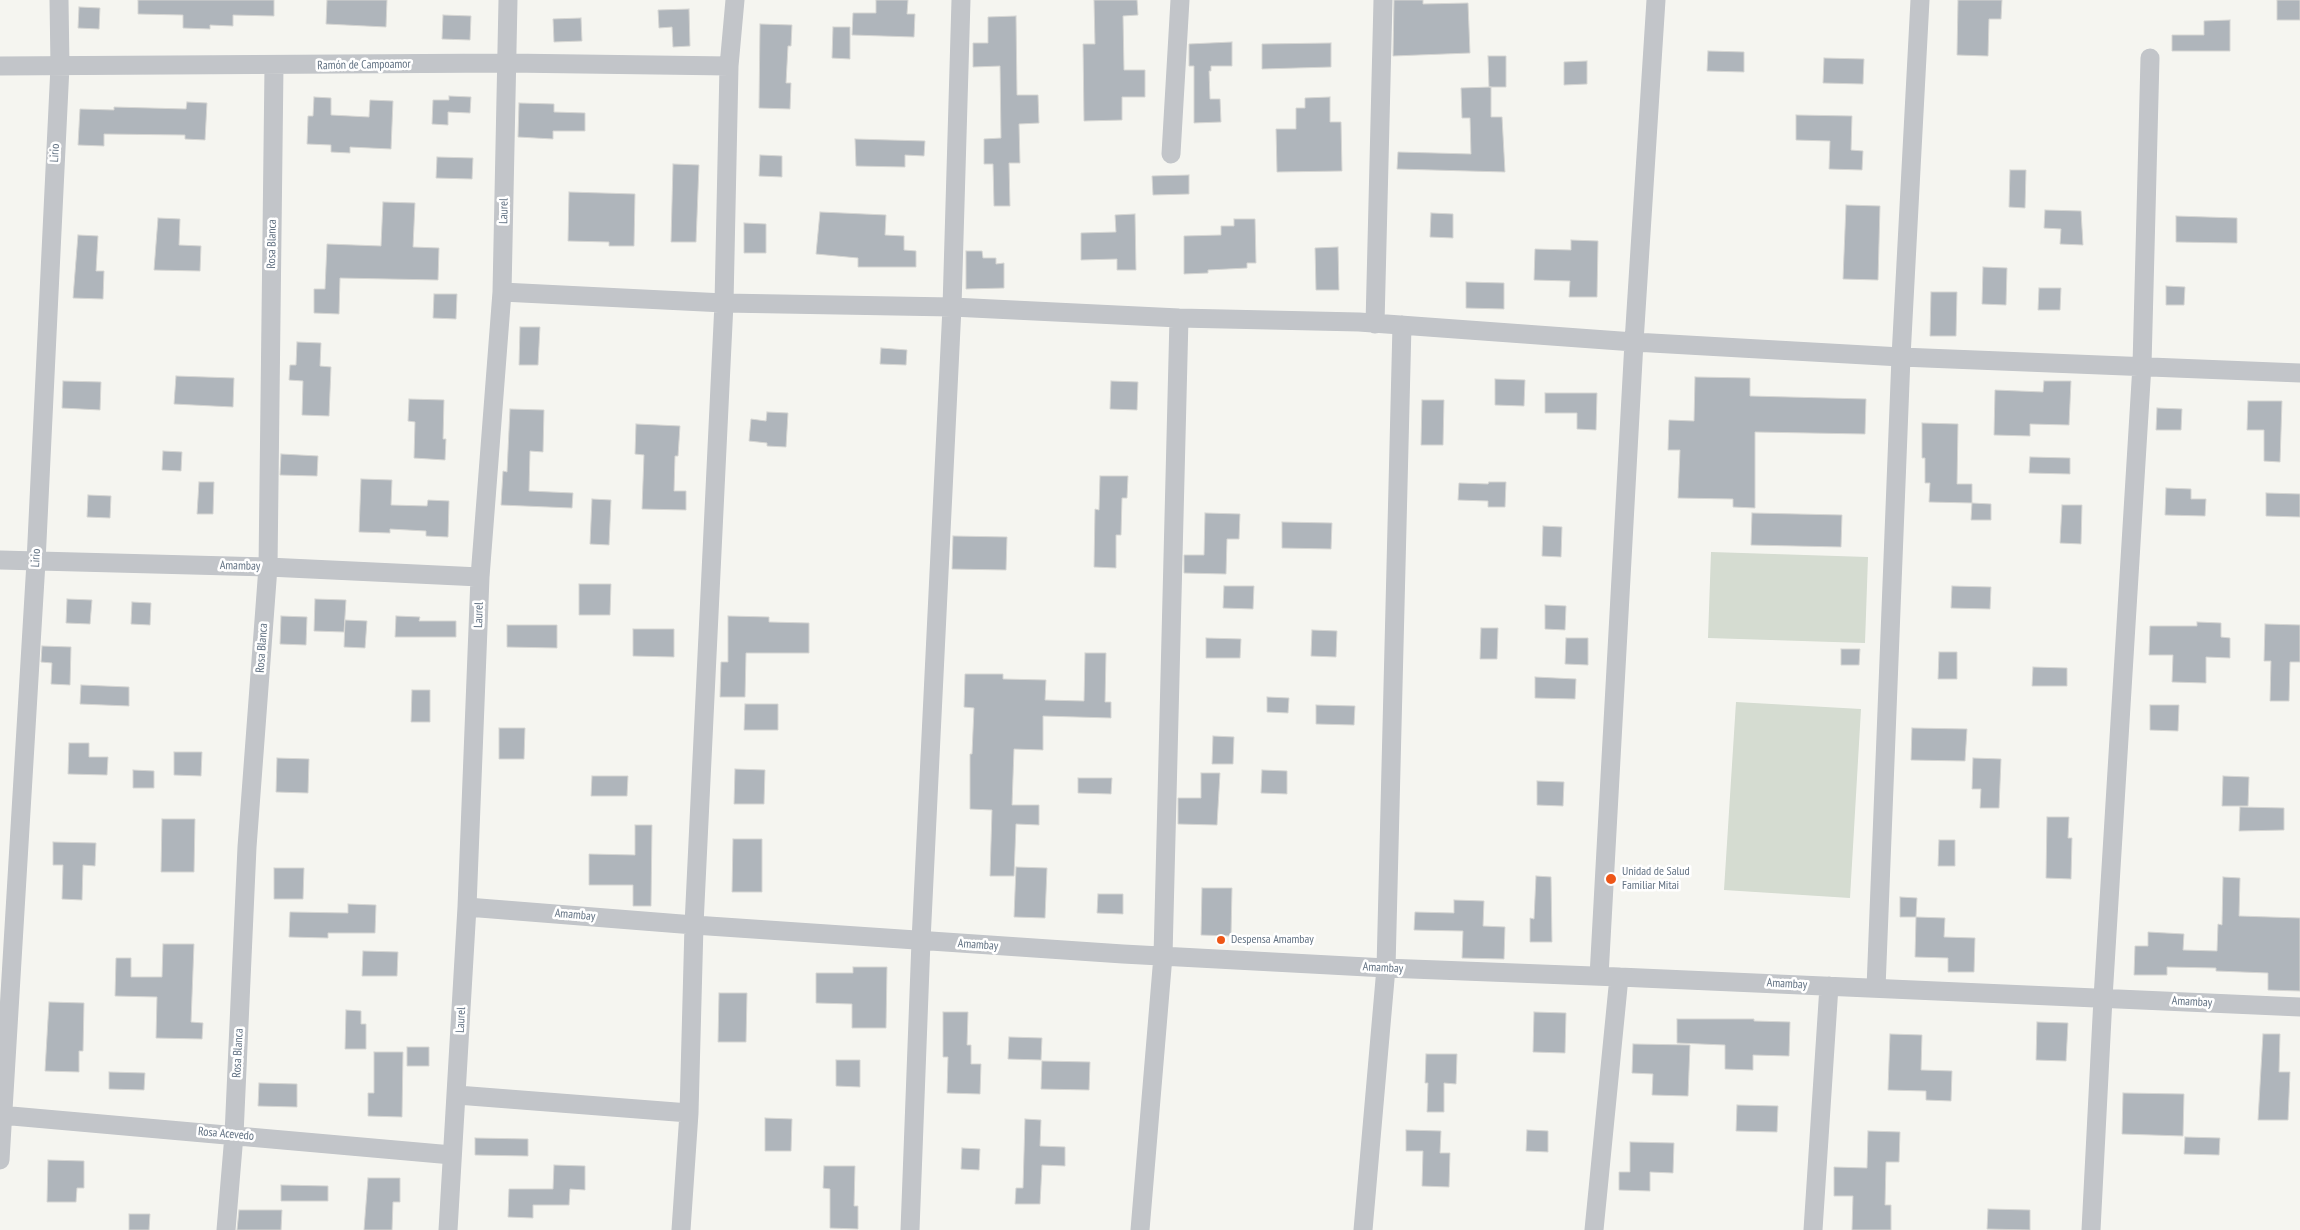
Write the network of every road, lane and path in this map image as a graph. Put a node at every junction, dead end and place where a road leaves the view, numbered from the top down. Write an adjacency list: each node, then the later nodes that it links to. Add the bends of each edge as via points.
1 (58, 0): 12 (street, Lirio)
2 (508, 0): 10 (street, Laurel)
3 (735, 0): 14 (street)
4 (961, 0): 18 (street)
5 (1180, 0): 15 (street)
6 (1383, 0): 20 (street)
7 (1656, 0): 22 (street)
8 (1920, 0): 23 (street)
9 (2150, 58): 24 (street)
10 (508, 63): 13 (street, Ramón de Campoamor); 14 (street, Ramón de Campoamor); 16 (street, Laurel)
11 (0, 66): 12 (street, Ramón de Campoamor)
12 (60, 66): 13 (street, Ramón de Campoamor); 27 (street, Lirio)
13 (274, 66): 28 (street, Rosa Blanca)
14 (728, 66): 17 (street)
15 (1171, 154)
16 (502, 292): 17 (street); 29 (street, Laurel)
17 (724, 303): 18 (street); 31 (street)
18 (952, 307): 19 (street); 32 (street)
19 (1179, 318): 20 (street); 33 (street)
20 (1375, 324): 21 (street)
21 (1402, 325): 22 (street); 34 (street)
22 (1634, 342): 23 (street); 35 (street)
23 (1901, 357): 24 (street); 38 (street)
24 (2142, 365): 25 (street); 39 (street)
25 (2300, 372)
26 (0, 560): 27 (street, Amambay)
27 (36, 562): 28 (street, Amambay); 43 (street, Lirio)
28 (268, 567): 29 (street, Amambay); 44 (street, Rosa Blanca, via 248,847)
29 (480, 577): 30 (street, Laurel)
30 (467, 907): 31 (street, Amambay); 41 (street, Laurel)
31 (694, 925): 32 (street, Amambay); 42 (street)
32 (921, 941): 33 (street, Amambay); 50 (street)
33 (1163, 956): 34 (street, Amambay); 51 (street)
34 (1386, 968): 35 (street, Amambay); 52 (street)
35 (1599, 976): 36 (street, Amambay)
36 (1619, 976): 37 (street, Amambay); 53 (street)
37 (1829, 986): 38 (street, Amambay); 54 (street)
38 (1876, 988): 39 (street, Amambay)
39 (2103, 998): 40 (street, Amambay); 55 (street)
40 (2300, 1007)
41 (457, 1095): 42 (street); 45 (street, Laurel)
42 (689, 1114): 49 (street)
43 (1, 1115): 44 (street, Rosa Acevedo); 46 (street, Lirio)
44 (234, 1135): 45 (street, Rosa Acevedo); 47 (street, Rosa Blanca)
45 (452, 1155): 48 (street, Laurel)
46 (0, 1160)
47 (226, 1230)
48 (448, 1230)
49 (681, 1230)
50 (910, 1230)
51 (1140, 1230)
52 (1363, 1230)
53 (1594, 1230)
54 (1813, 1230)
55 (2092, 1230)

